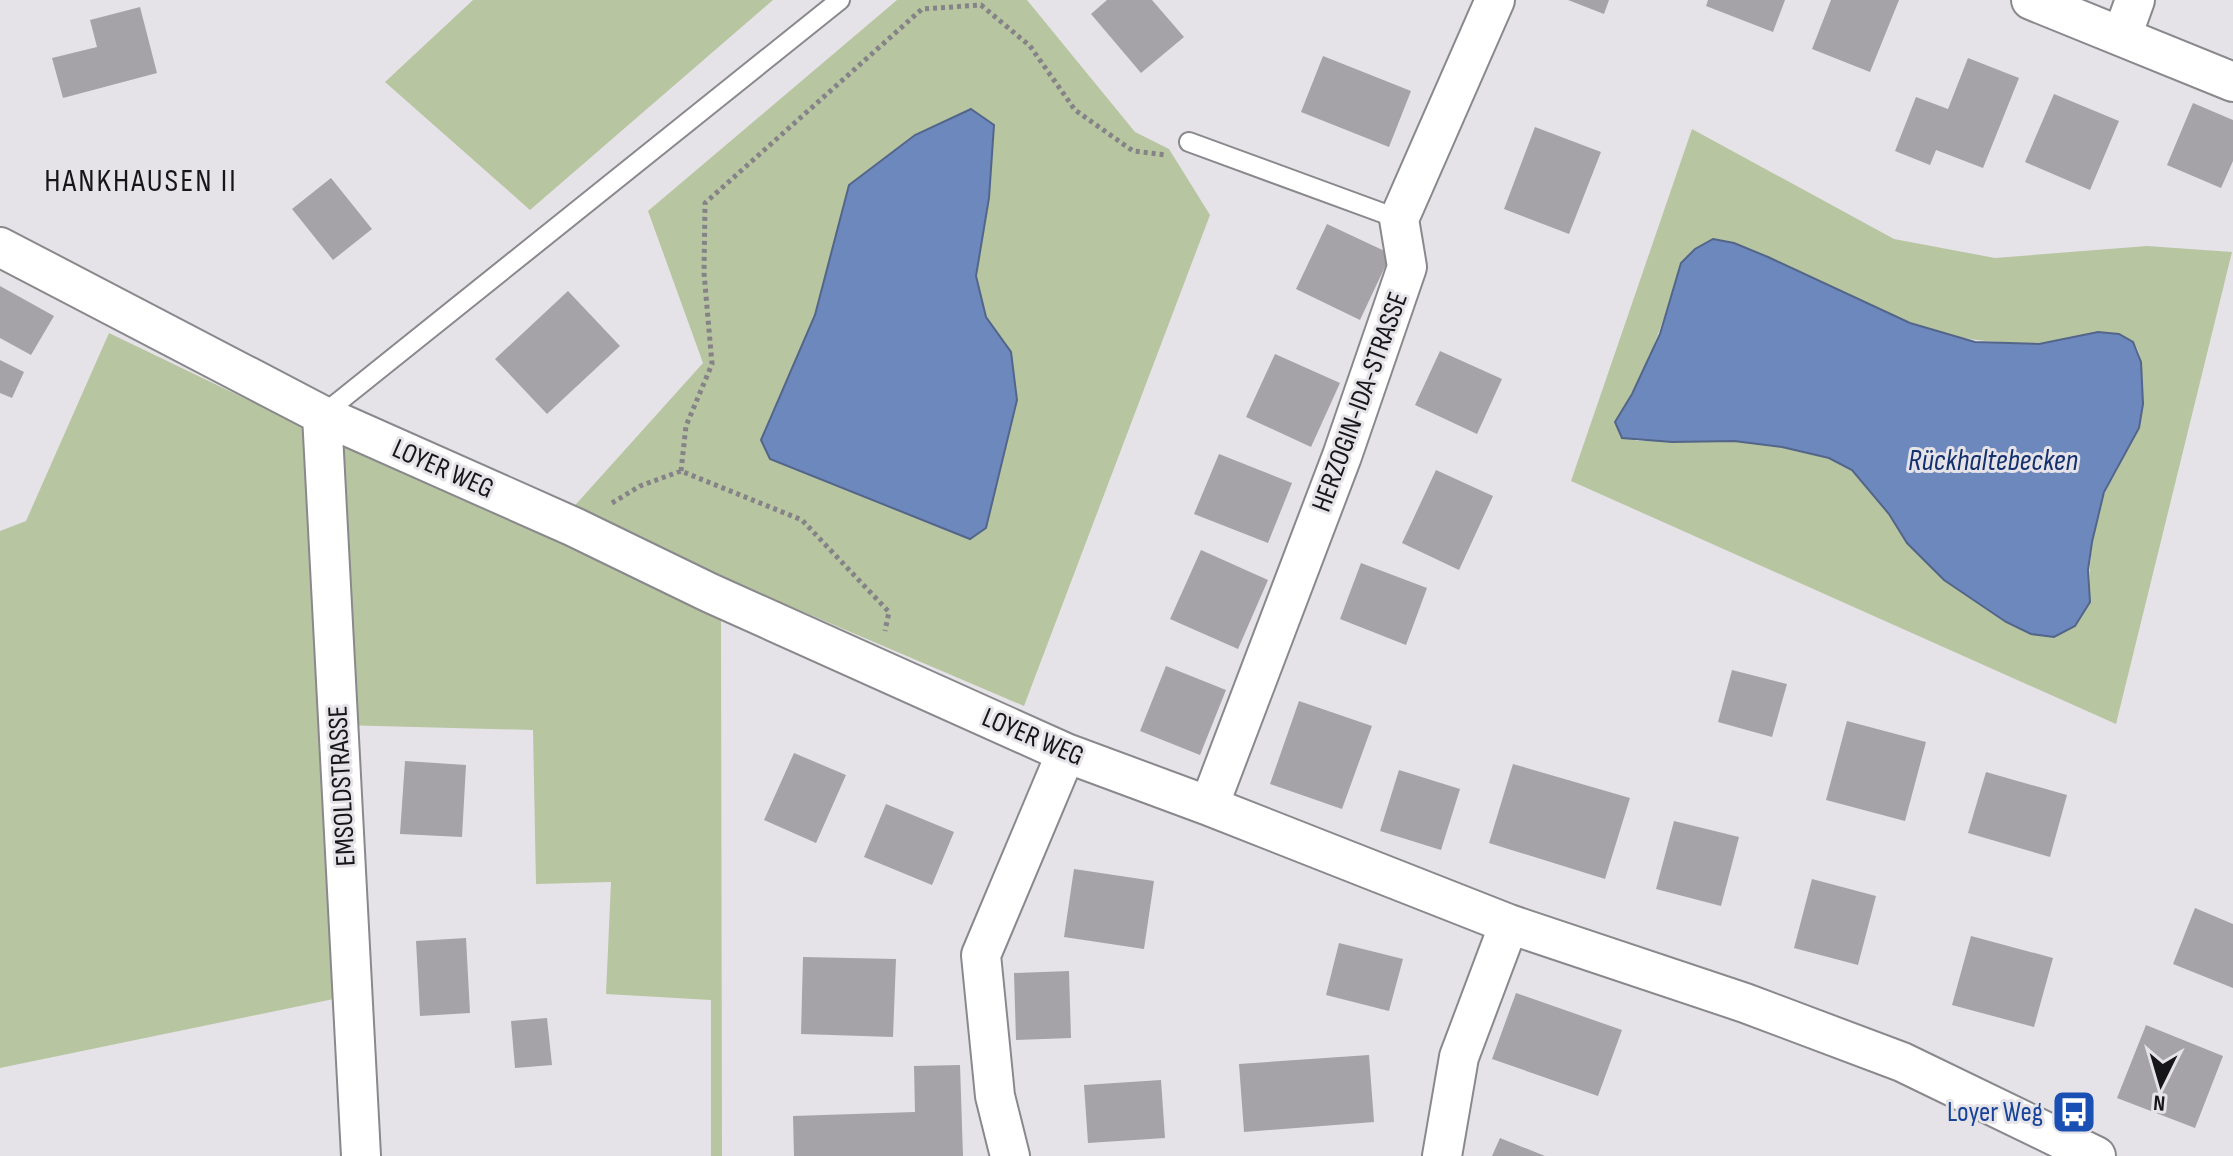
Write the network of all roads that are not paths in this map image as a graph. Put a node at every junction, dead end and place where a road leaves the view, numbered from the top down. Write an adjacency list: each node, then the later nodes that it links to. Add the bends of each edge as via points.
1 (840, 0): 10 (lane)
2 (1495, 0): 8 (street)
3 (2031, 0): 5 (street)
4 (2135, 0): 5 (street)
5 (2122, 36): 6 (street)
6 (2233, 82)
7 (1189, 142): 8 (lane)
8 (1399, 219): 12 (street, HERZOGIN-IDA-STRASSE, via 1407,267 1342,456)
9 (0, 247): 10 (street, LOYER WEG)
10 (322, 415): 11 (street, LOYER WEG); 14 (street, EMSOLDSTRASSE)
11 (1066, 753): 12 (street, LOYER WEG); 15 (street, via 981,955 995,1096)
12 (1209, 806): 13 (street, LOYER WEG)
13 (1509, 924): 16 (street, via 1459,1057); 17 (street, LOYER WEG, via 1902,1062)
14 (361, 1156)
15 (1010, 1156)
16 (1442, 1156)
17 (2096, 1156)

